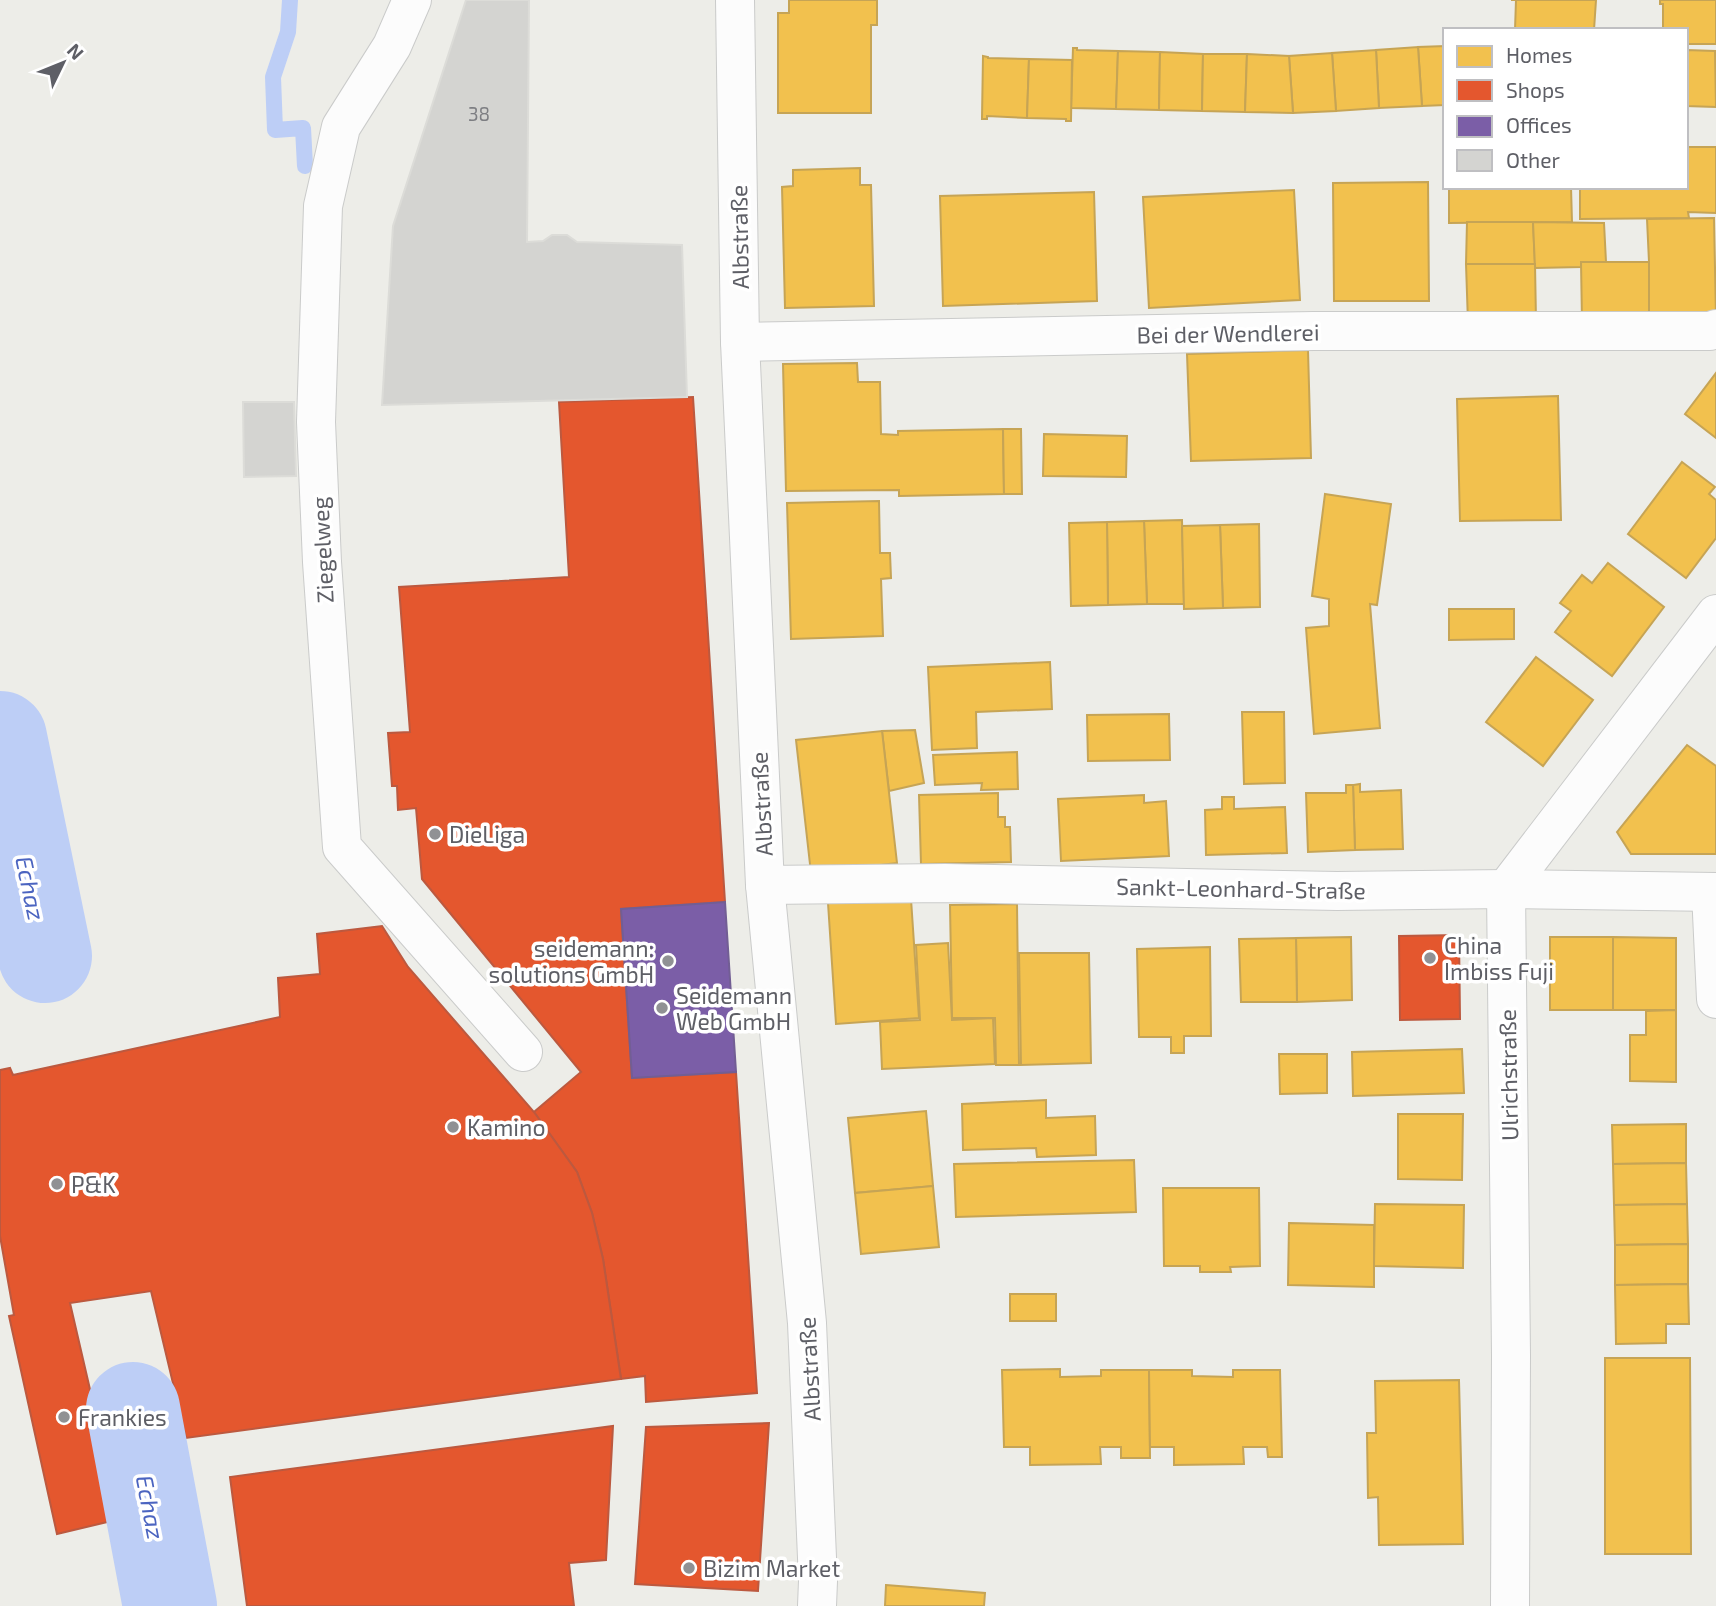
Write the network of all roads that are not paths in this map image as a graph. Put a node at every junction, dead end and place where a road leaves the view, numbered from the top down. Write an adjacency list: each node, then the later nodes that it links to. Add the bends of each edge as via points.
1 (412, 0): 10 (street, Ziegelweg, via 392,46 341,127 323,206 316,422 342,847)
2 (736, 0): 4 (street, Albstraße)
3 (1716, 329): 4 (street, Bei der Wendlerei)
4 (740, 342): 6 (street, Albstraße)
5 (1716, 614): 7 (street)
6 (765, 885): 7 (street, Sankt-Leonhard-Straße); 11 (street, Albstraße, via 807,1323)
7 (1506, 889): 8 (street, Sankt-Leonhard-Straße); 12 (street, Ulrichstraße)
8 (1714, 892): 9 (street)
9 (1716, 999)
10 (523, 1052)
11 (817, 1606)
12 (1510, 1606)

